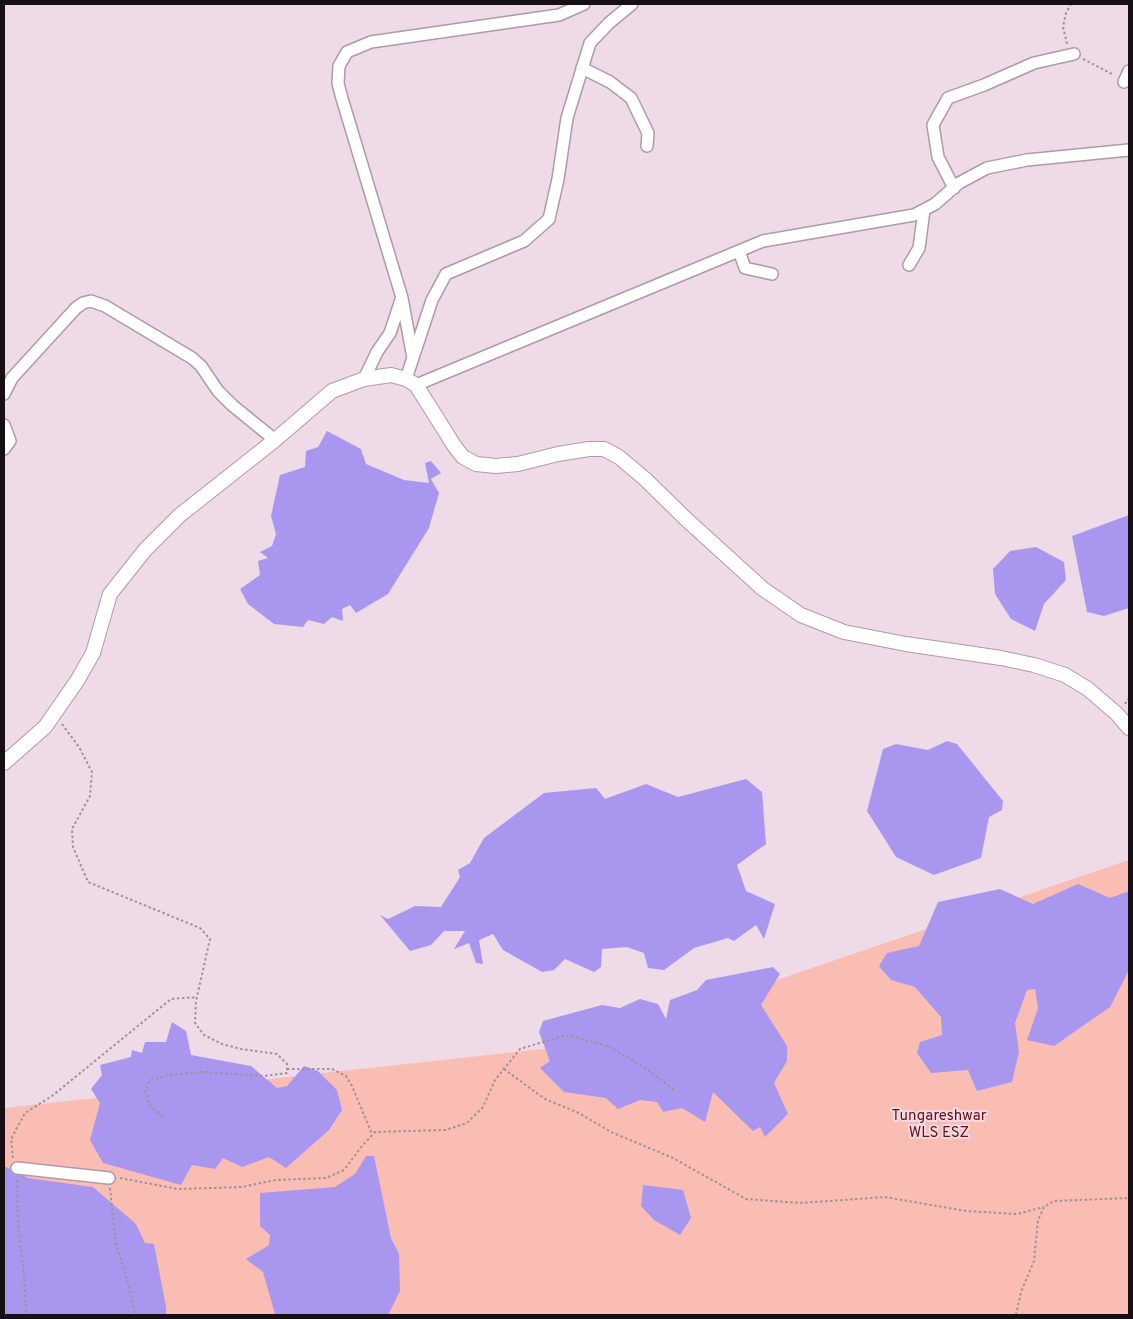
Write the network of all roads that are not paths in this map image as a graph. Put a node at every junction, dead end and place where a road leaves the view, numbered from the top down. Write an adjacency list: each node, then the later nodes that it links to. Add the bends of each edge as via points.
1 (584, 4): 14 (street, via 559,15 371,42 347,52 339,66 338,83)
2 (632, 4): 4 (street, via 590,43)
3 (1074, 54): 9 (street, via 1034,63 948,98 933,125 938,157)
4 (582, 68): 7 (street, via 610,82 631,98 648,133); 15 (street, via 566,118 549,219 524,241 446,274 432,300)
5 (1129, 71): 6 (street)
6 (1124, 82)
7 (648, 146)
8 (1129, 150): 9 (street, via 1027,160 987,168)
9 (954, 188): 10 (street)
10 (924, 210): 11 (street, via 914,215 763,241); 12 (street, via 919,248)
11 (739, 251): 13 (street, via 745,268); 17 (street)
12 (910, 265)
13 (772, 274)
14 (402, 298): 15 (street); 16 (street, via 390,333)
15 (413, 358): 17 (street)
16 (364, 379): 17 (street, via 391,375); 20 (street, via 332,391)
17 (411, 382): 22 (street, via 463,458 476,464 496,466 604,449 645,479 763,589 801,615 844,632 1001,658 1065,675 1088,689)
18 (4, 394): 20 (street, via 12,378 76,308 91,301 106,306 192,358 232,405)
19 (4, 425): 21 (street, via 10,441)
20 (275, 440): 23 (street, via 180,515 127,570 110,594 93,653 54,715)
21 (4, 449)
22 (1129, 728)
23 (4, 763)
24 (17, 1168): 25 (street)
25 (109, 1178)

